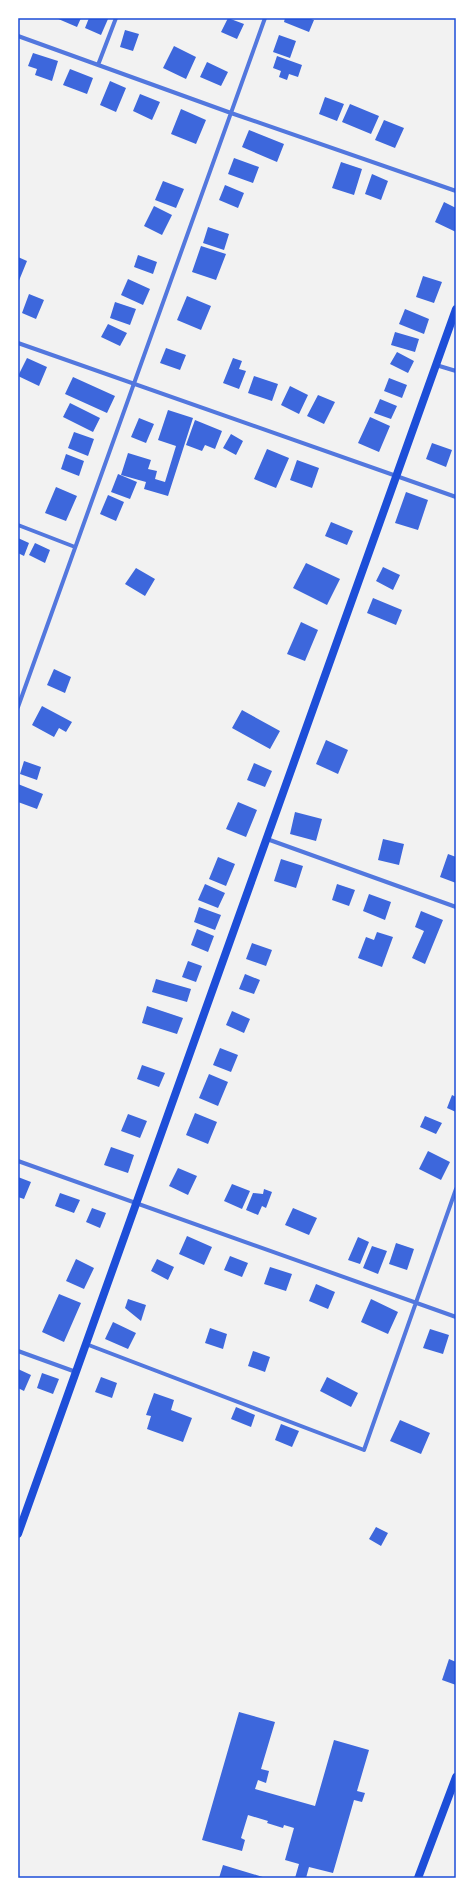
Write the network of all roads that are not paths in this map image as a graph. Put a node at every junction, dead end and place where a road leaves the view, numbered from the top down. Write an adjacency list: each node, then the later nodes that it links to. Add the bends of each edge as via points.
1 (116, 18): 4 (street)
2 (265, 18): 5 (street)
3 (18, 36): 4 (street)
4 (98, 65): 5 (street)
5 (231, 113): 6 (street); 11 (street)
6 (456, 191)
7 (456, 309): 9 (main road)
8 (18, 343): 11 (street)
9 (436, 365): 10 (street); 12 (main road)
10 (456, 371)
11 (134, 384): 12 (street); 15 (street)
12 (397, 476): 13 (street); 17 (main road)
13 (456, 497)
14 (18, 525): 15 (street)
15 (75, 547): 16 (street)
16 (18, 707)
17 (267, 839): 18 (street); 21 (main road)
18 (456, 907)
19 (18, 1161): 21 (street)
20 (456, 1189): 22 (street)
21 (137, 1202): 22 (street); 24 (main road)
22 (416, 1303): 23 (street); 24 (street, via 364,1450)
23 (456, 1318)
24 (86, 1344): 26 (main road)
25 (18, 1351): 26 (street)
26 (76, 1372): 27 (main road)
27 (18, 1534)
28 (456, 1777): 29 (main road)
29 (418, 1878)

